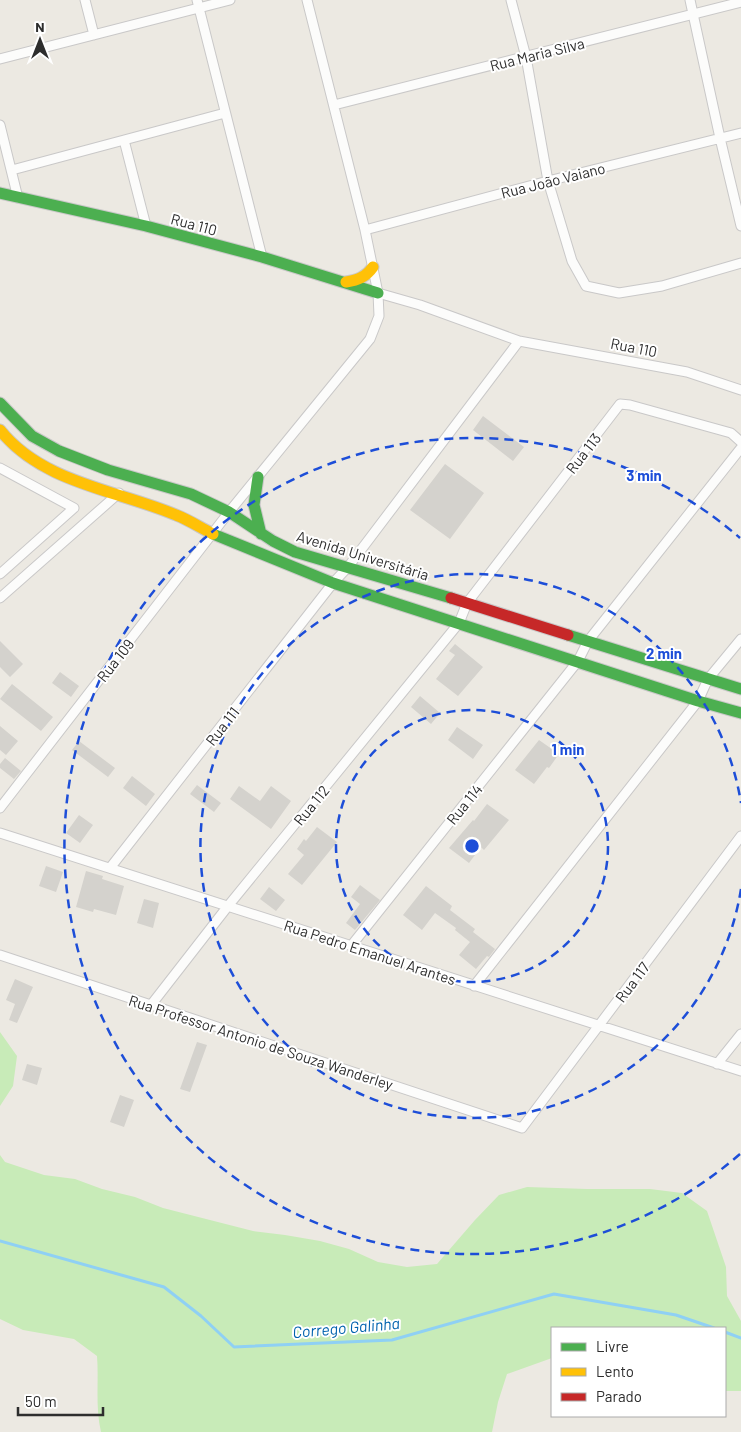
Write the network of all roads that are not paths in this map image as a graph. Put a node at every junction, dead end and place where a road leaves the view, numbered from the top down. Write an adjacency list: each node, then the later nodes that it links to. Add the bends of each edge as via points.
1 (85, 0): 9 (street)
2 (230, 0): 7 (street)
3 (307, 0): 12 (street)
4 (511, 0): 10 (street)
5 (690, 0): 8 (street)
6 (741, 2): 8 (street, Rua Maria Silva)
7 (198, 4): 9 (street); 13 (street)
8 (694, 14): 10 (street, Rua Maria Silva); 16 (street)
9 (94, 35): 11 (street)
10 (526, 56): 12 (street, Rua Maria Silva); 19 (street)
11 (0, 59)
12 (334, 105): 24 (street)
13 (225, 113): 17 (street); 25 (street)
14 (0, 125): 18 (street)
15 (741, 133): 16 (street, Rua João Vaiano)
16 (720, 138): 19 (street, Rua João Vaiano); 23 (street)
17 (124, 140): 18 (street); 22 (street)
18 (12, 170): 21 (street)
19 (548, 180): 24 (street, Rua João Vaiano); 26 (street, via 572,261 586,286 618,293 662,286)
20 (0, 193): 21 (street, Rua 110)
21 (18, 198): 22 (street, Rua 110)
22 (146, 226): 25 (street, Rua 110)
23 (741, 226)
24 (365, 230): 27 (street)
25 (262, 257): 28 (street, Rua 110)
26 (741, 263)
27 (373, 268): 28 (street, via 362,280); 29 (street)
28 (345, 282): 29 (street, Rua 110)
29 (378, 293): 30 (street, Rua 110); 37 (street, via 379,316 370,339)
30 (519, 341): 31 (street, Rua 110, via 687,372); 43 (street)
31 (741, 390)
32 (0, 404): 39 (street, Avenida Universitária, via 32,436 59,452 108,470)
33 (1, 433): 38 (street, Avenida Universitária, via 11,444 53,472)
34 (741, 442): 47 (street, Rua 113, via 731,433 620,404)
35 (741, 448): 50 (street)
36 (0, 468): 44 (street, via 74,508)
37 (258, 478): 40 (street); 42 (street, via 254,506)
38 (119, 493): 39 (street, Avenida Universitária); 46 (street)
39 (175, 502): 40 (street, Avenida Universitária, via 191,494); 41 (street, Avenida Universitária)
40 (229, 512): 41 (street, Rua 109); 42 (street, Avenida Universitária)
41 (213, 534): 45 (street, Avenida Universitária); 56 (street, Rua 109)
42 (261, 534): 43 (street, Avenida Universitária, via 295,552)
43 (348, 567): 45 (street); 47 (street, Avenida Universitária)
44 (0, 574)
45 (333, 583): 48 (street, Avenida Universitária); 59 (street, Rua 111)
46 (0, 598)
47 (467, 603): 48 (street, Rua 112); 50 (street, Avenida Universitária)
48 (459, 624): 51 (street, Avenida Universitária); 60 (street, Rua 112)
49 (741, 639): 52 (street)
50 (588, 641): 51 (street); 52 (street, Avenida Universitária)
51 (578, 661): 54 (street, Avenida Universitária); 61 (street, Rua 114)
52 (708, 679): 53 (street, Avenida Universitária); 54 (street)
53 (741, 690)
54 (698, 701): 55 (street, Avenida Universitária); 63 (street)
55 (741, 713)
56 (0, 808)
57 (0, 833): 59 (street, Rua Pedro Emanuel Arantes)
58 (741, 836): 65 (street, Rua 117)
59 (110, 868): 60 (street, Rua Pedro Emanuel Arantes)
60 (228, 906): 61 (street, Rua Pedro Emanuel Arantes); 64 (street, Rua 112)
61 (350, 946): 63 (street, Rua Pedro Emanuel Arantes)
62 (0, 955): 64 (street, Rua Professor Antonio de Souza Wanderley)
63 (474, 986): 65 (street, Rua Pedro Emanuel Arantes)
64 (151, 1005): 69 (street, Rua Professor Antonio de Souza Wanderley)
65 (599, 1026): 67 (street, Rua Pedro Emanuel Arantes); 69 (street, Rua 117)
66 (741, 1034): 67 (street)
67 (717, 1064): 68 (street, Rua Pedro Emanuel Arantes)
68 (741, 1071)
69 (522, 1128)

